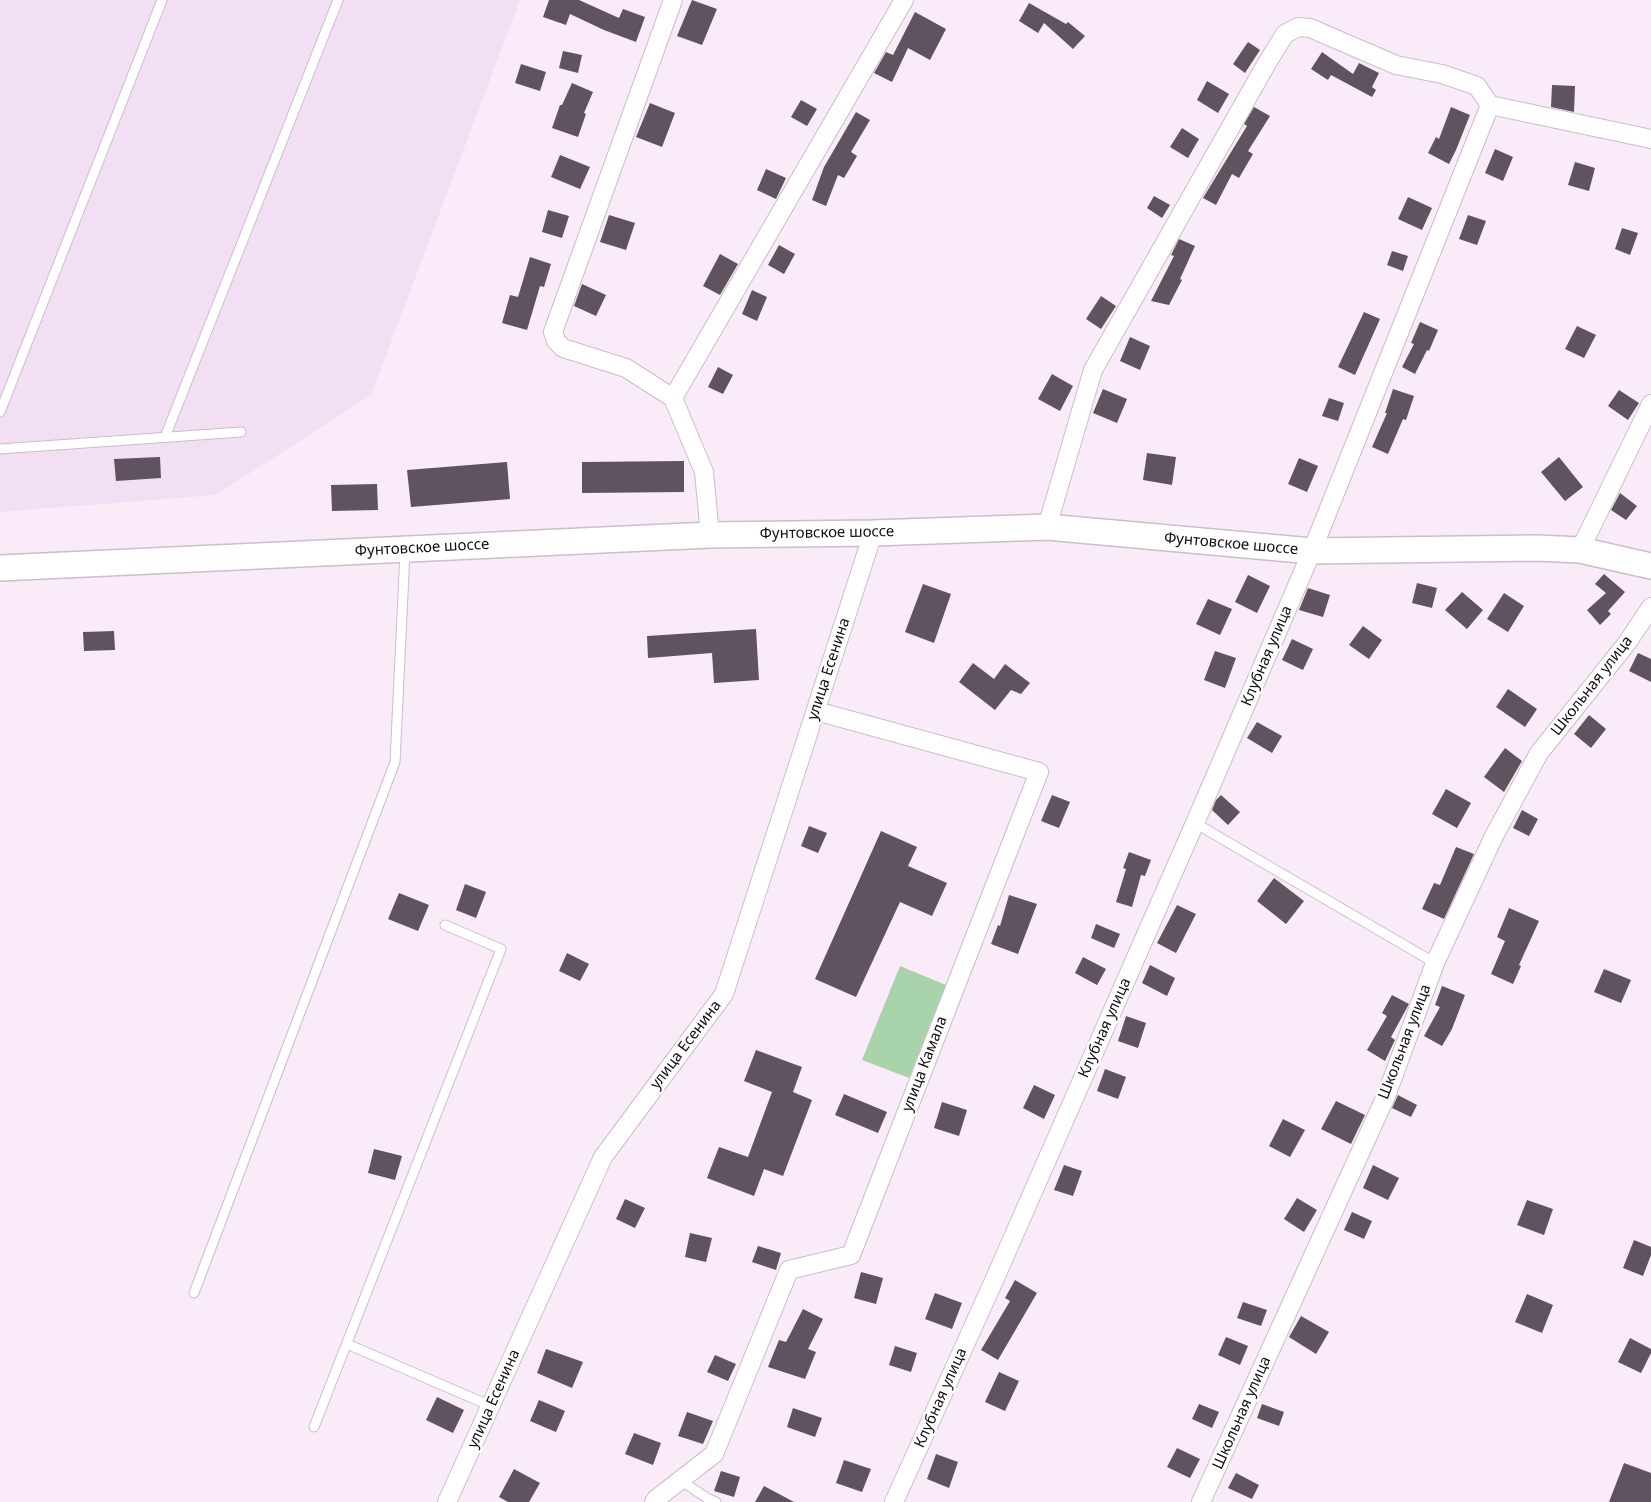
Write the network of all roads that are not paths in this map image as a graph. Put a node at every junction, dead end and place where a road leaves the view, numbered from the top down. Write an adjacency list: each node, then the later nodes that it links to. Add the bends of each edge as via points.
1 (162, 0): 9 (lane)
2 (338, 0): 11 (lane)
3 (673, 0): 7 (street, via 553,332 563,348 626,368)
4 (904, 0): 7 (street)
5 (1490, 105): 6 (street); 13 (street, via 1477,86 1442,74 1396,65 1310,28 1298,27 1285,34 1093,370); 18 (street, Клубная улица)
6 (1651, 139)
7 (673, 398): 15 (street, via 704,472)
8 (1651, 404): 17 (street)
9 (0, 412)
10 (241, 432): 11 (lane)
11 (165, 437): 12 (lane)
12 (0, 449)
13 (1046, 527): 14 (street, Фунтовское шоссе); 18 (street, Фунтовское шоссе)
14 (873, 533): 15 (street, Фунтовское шоссе); 22 (street, улица Есенина)
15 (710, 535): 16 (street, Фунтовское шоссе)
16 (405, 549): 20 (street, Фунтовское шоссе); 26 (lane, via 395,762)
17 (1580, 550): 18 (street, Фунтовское шоссе); 19 (street, Фунтовское шоссе)
18 (1312, 551): 23 (street, Клубная улица)
19 (1651, 566)
20 (0, 568)
21 (1651, 607): 25 (street, Школьная улица, via 1539,753 1494,836)
22 (816, 710): 28 (street, улица Есенина, via 724,994 603,1157); 30 (street, улица Камала, via 1039,772 852,1255 790,1270 714,1454)
23 (1195, 823): 25 (lane); 34 (street, Клубная улица)
24 (445, 925): 27 (lane, via 501,949)
25 (1435, 963): 35 (street, Школьная улица, via 1386,1096)
26 (194, 1293)
27 (347, 1344): 28 (lane); 29 (lane)
28 (491, 1406): 31 (street, улица Есенина)
29 (314, 1427)
30 (680, 1480): 32 (street, улица Камала); 33 (lane)
31 (448, 1502)
32 (654, 1502)
33 (716, 1502)
34 (894, 1502)
35 (1201, 1502)

